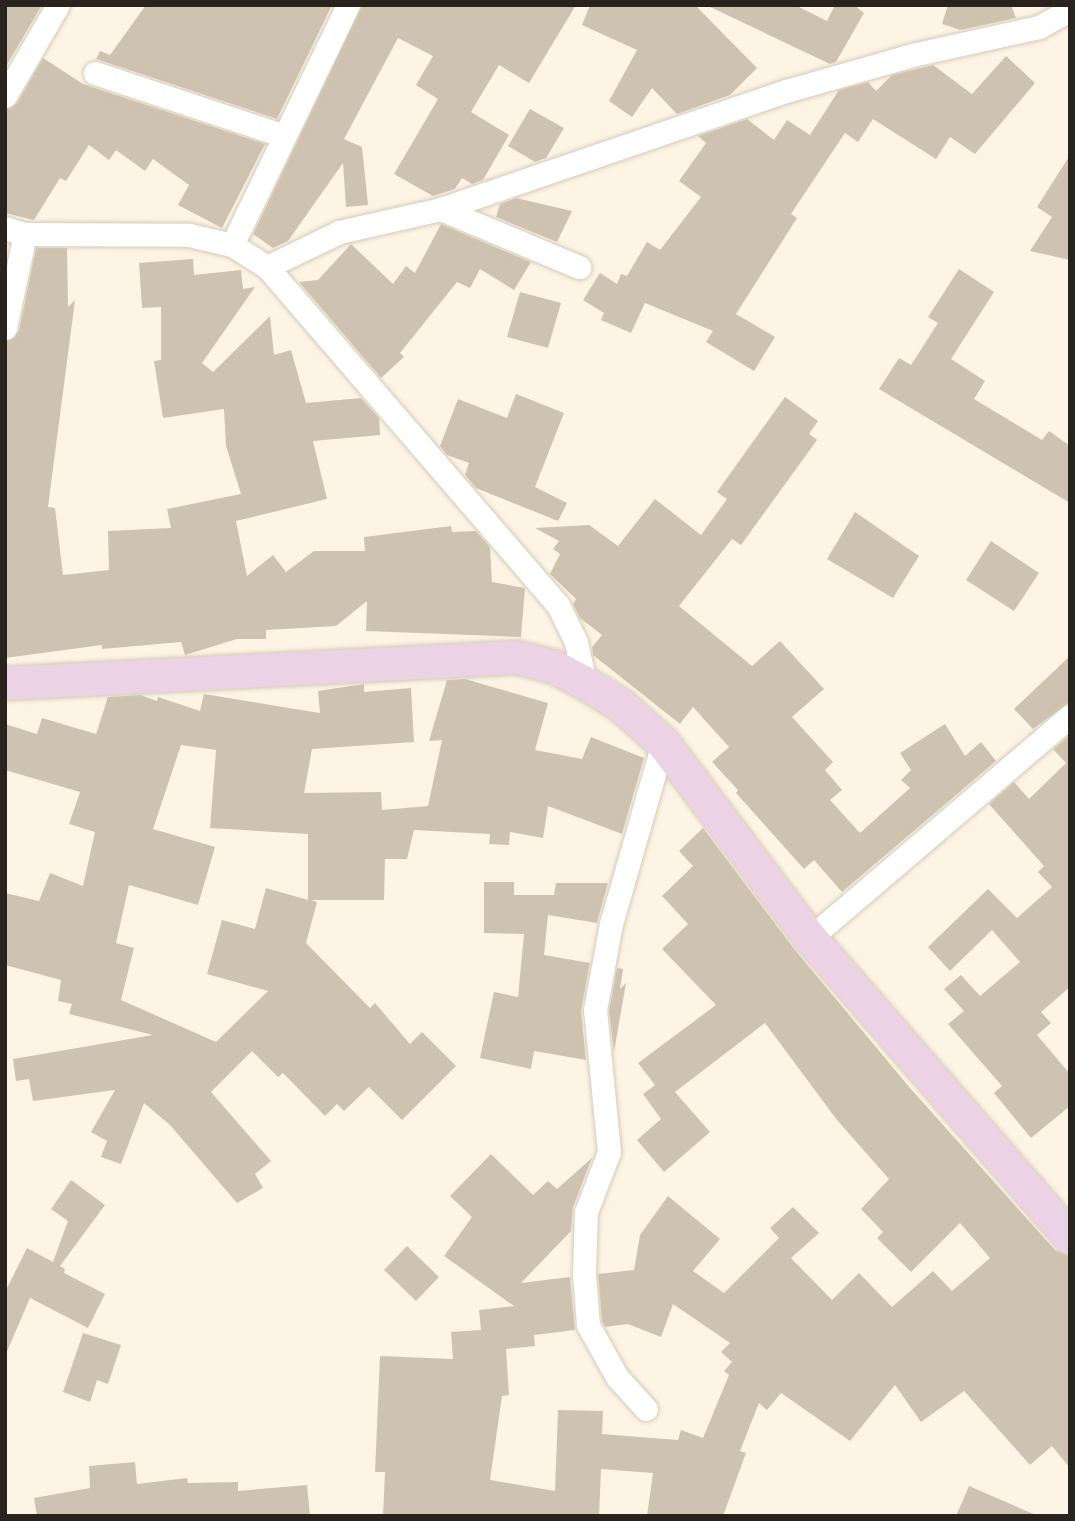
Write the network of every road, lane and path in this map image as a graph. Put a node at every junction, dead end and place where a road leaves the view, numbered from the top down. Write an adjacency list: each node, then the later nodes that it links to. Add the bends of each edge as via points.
1 (58, 5): 5 (street)
2 (348, 5): 6 (street)
3 (1070, 10): 7 (street, via 1039,27 912,55 786,91)
4 (95, 74): 6 (street)
5 (5, 96)
6 (284, 136): 9 (street)
7 (441, 209): 10 (street, via 338,232); 11 (street)
8 (15, 231): 9 (street, via 189,235); 12 (street)
9 (232, 245): 10 (street)
10 (267, 267): 13 (street, via 558,605 576,642)
11 (579, 267)
12 (5, 328)
13 (585, 682): 14 (main road, via 553,666 516,657); 16 (main road, via 621,705)
14 (5, 683)
15 (1070, 716): 17 (street)
16 (663, 743): 17 (main road); 19 (street, via 611,924 596,1010 609,1152 586,1212 584,1274 588,1325 617,1377)
17 (810, 937): 18 (main road)
18 (1070, 1237)
19 (646, 1409)

